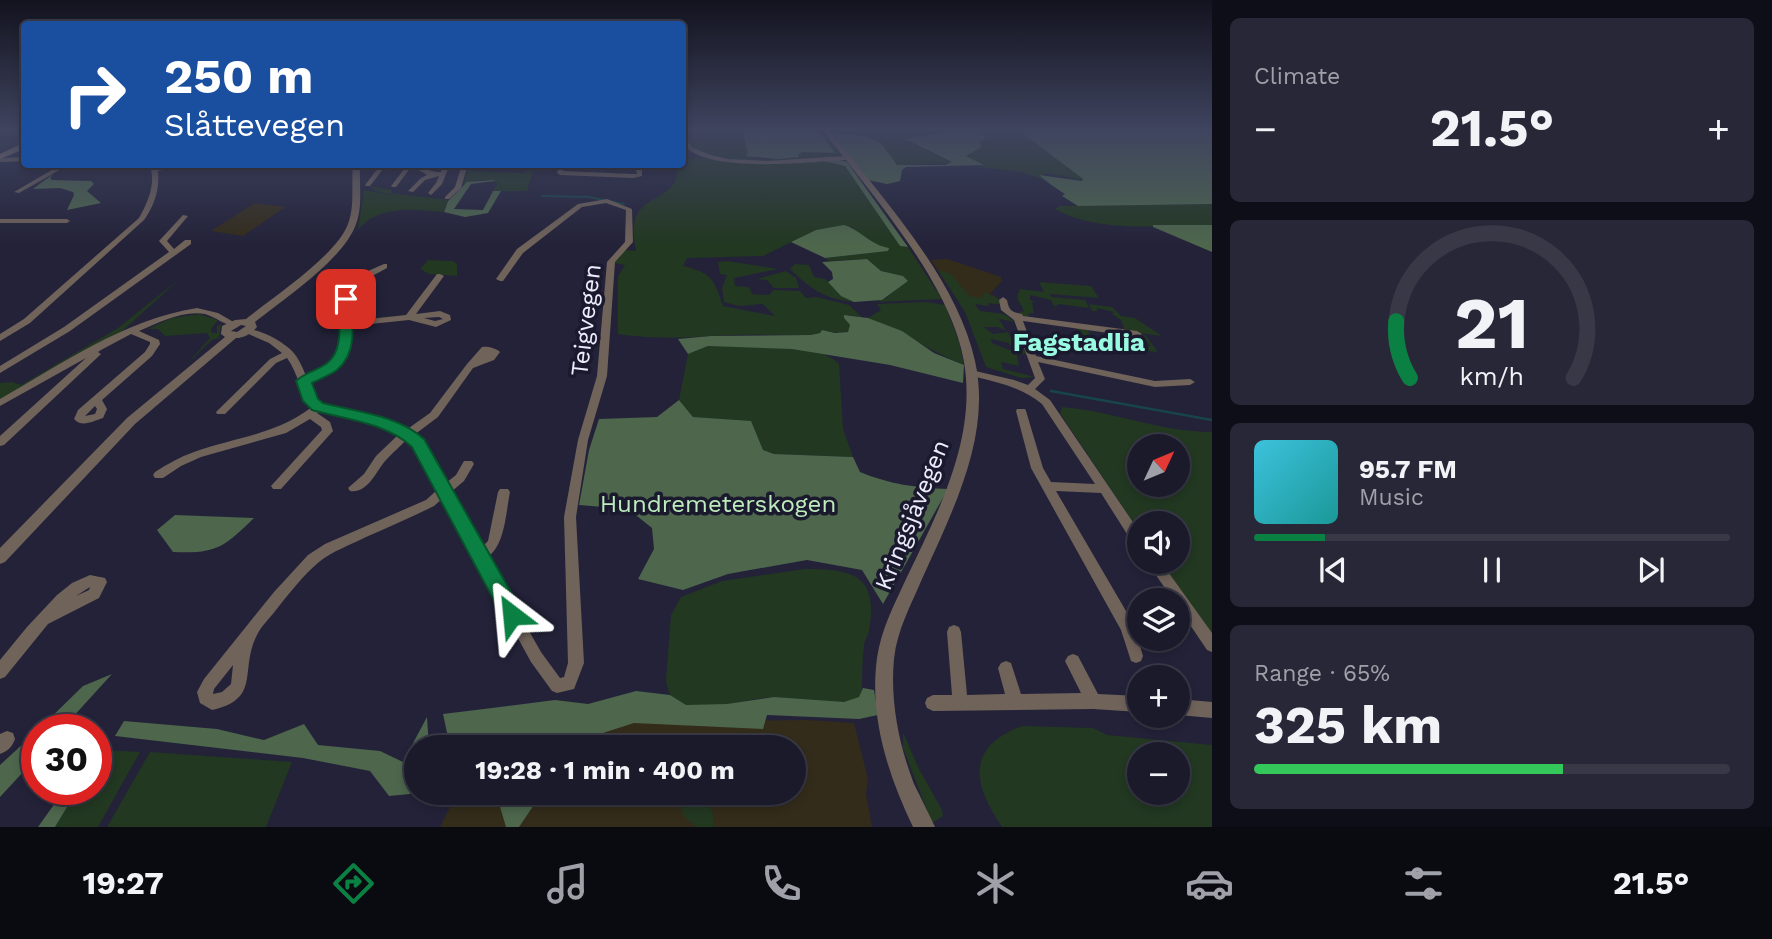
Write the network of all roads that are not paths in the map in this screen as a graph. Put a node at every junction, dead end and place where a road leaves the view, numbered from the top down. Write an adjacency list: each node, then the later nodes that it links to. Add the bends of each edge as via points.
1 (60, 168): 18 (street)
2 (154, 168): 36 (street, via 142,219 27,321)
3 (357, 168): 32 (street, via 354,216 344,238)
4 (381, 168): 15 (street)
5 (414, 168): 16 (street)
6 (425, 168): 13 (street)
7 (444, 168): 13 (street)
8 (464, 168): 13 (street); 20 (street, via 458,188)
9 (561, 168): 14 (street, via 560,173)
10 (614, 168): 14 (street)
11 (641, 168): 14 (street, via 638,176)
12 (854, 168): 42 (street, Kringsjåvegen, via 948,301)
13 (440, 174): 17 (street, via 423,179); 19 (street)
14 (614, 175)
15 (368, 185)
16 (394, 186)
17 (411, 191)
18 (18, 192)
19 (431, 193)
20 (447, 198)
21 (185, 216): 25 (street, via 163,241)
22 (0, 221): 23 (street)
23 (67, 221)
24 (188, 242): 25 (street)
25 (172, 251): 41 (street, via 67,330)
26 (383, 266): 31 (street, via 342,305)
27 (440, 276): 31 (street, via 409,317)
28 (500, 279): 62 (street, Teigvegen, via 520,251 580,205 607,201 629,209 629,242 611,262 602,376 583,440 570,517 576,663 569,684 557,686 536,657)
29 (1003, 300): 30 (street, via 1006,310)
30 (1016, 317): 35 (street); 39 (street)
31 (348, 324): 43 (street, via 340,357)
32 (248, 326): 33 (street); 38 (street)
33 (232, 330): 34 (street, via 210,313 184,312); 63 (street, via 131,421)
34 (133, 332): 37 (street); 46 (street, via 154,340 155,345)
35 (1137, 334)
36 (0, 338)
37 (99, 349): 47 (street); 52 (street)
38 (289, 353): 43 (street); 50 (street, via 273,361)
39 (1034, 358): 44 (street, via 1155,383); 45 (street, via 1040,379)
40 (470, 366): 51 (street, via 434,415)
41 (0, 370)
42 (971, 373): 45 (street); 80 (street, Kringsjåvegen, via 972,414 965,454 891,631 884,670 891,739)
43 (303, 381): 48 (street)
44 (1190, 382)
45 (1030, 389): 58 (street, via 1046,402)
46 (97, 401)
47 (0, 403)
48 (314, 410): 51 (street); 54 (street, via 257,437 186,457); 55 (street, via 328,431)
49 (1021, 411): 56 (street, via 1031,452)
50 (221, 412)
51 (408, 433): 57 (street); 59 (street)
52 (0, 442)
53 (468, 464): 59 (street, via 460,478)
54 (159, 475)
55 (277, 486)
56 (1047, 486): 58 (street); 69 (street, via 1128,628)
57 (354, 488)
58 (1104, 489): 61 (street)
59 (443, 490): 62 (street); 67 (street, via 418,510 313,559)
60 (504, 492): 62 (street, via 494,542)
61 (1127, 523)
62 (481, 555)
63 (0, 558)
64 (1162, 574): 68 (street)
65 (45, 619): 72 (street)
66 (954, 632): 75 (street)
67 (250, 633): 67 (street, via 209,684 205,692 212,702 226,699 238,688)
68 (1212, 646)
69 (1136, 656)
70 (1073, 661): 73 (street)
71 (1006, 668): 76 (street)
72 (0, 672)
73 (1093, 701): 76 (street); 77 (street)
74 (933, 703): 75 (street)
75 (960, 703): 76 (street)
76 (1015, 703)
77 (1127, 703)
78 (1190, 708): 79 (street)
79 (1212, 710)
80 (924, 827)

